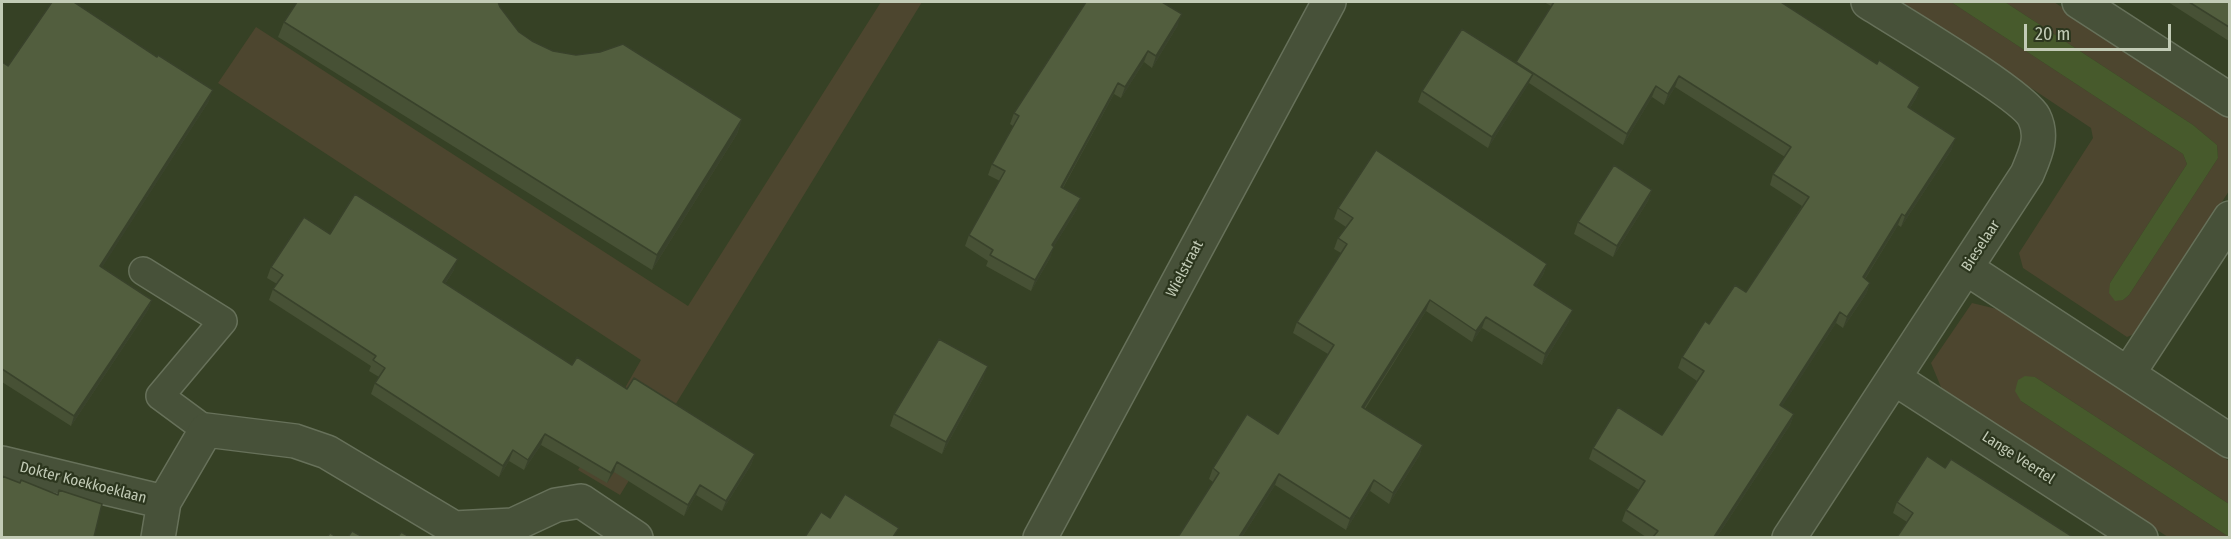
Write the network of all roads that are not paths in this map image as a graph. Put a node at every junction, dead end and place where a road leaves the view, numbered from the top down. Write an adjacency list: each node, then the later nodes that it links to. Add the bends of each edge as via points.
1 (1329, 2): 16 (street, Wielstraat)
2 (1868, 2): 6 (street, Bieselaar, via 2012,96 2034,116 2040,142 2027,174)
3 (2079, 2): 4 (street)
4 (2229, 99)
5 (2229, 218): 8 (street)
6 (1966, 268): 8 (street); 9 (street, Bieselaar)
7 (143, 271): 10 (lane, via 223,321 160,396)
8 (2128, 374): 11 (street)
9 (1894, 378): 17 (street, Bieselaar); 18 (street, Lange Veertel)
10 (206, 430): 13 (street, Dokter Koekkoeklaan); 15 (street, via 295,441 327,452 454,528 513,525 556,505 581,501)
11 (2229, 441)
12 (2, 463): 13 (street, Dokter Koekkoeklaan)
13 (164, 502): 14 (street, Dokter Koekkoeklaan)
14 (158, 537)
15 (636, 537)
16 (1041, 537)
17 (1789, 537)
18 (2141, 537)

